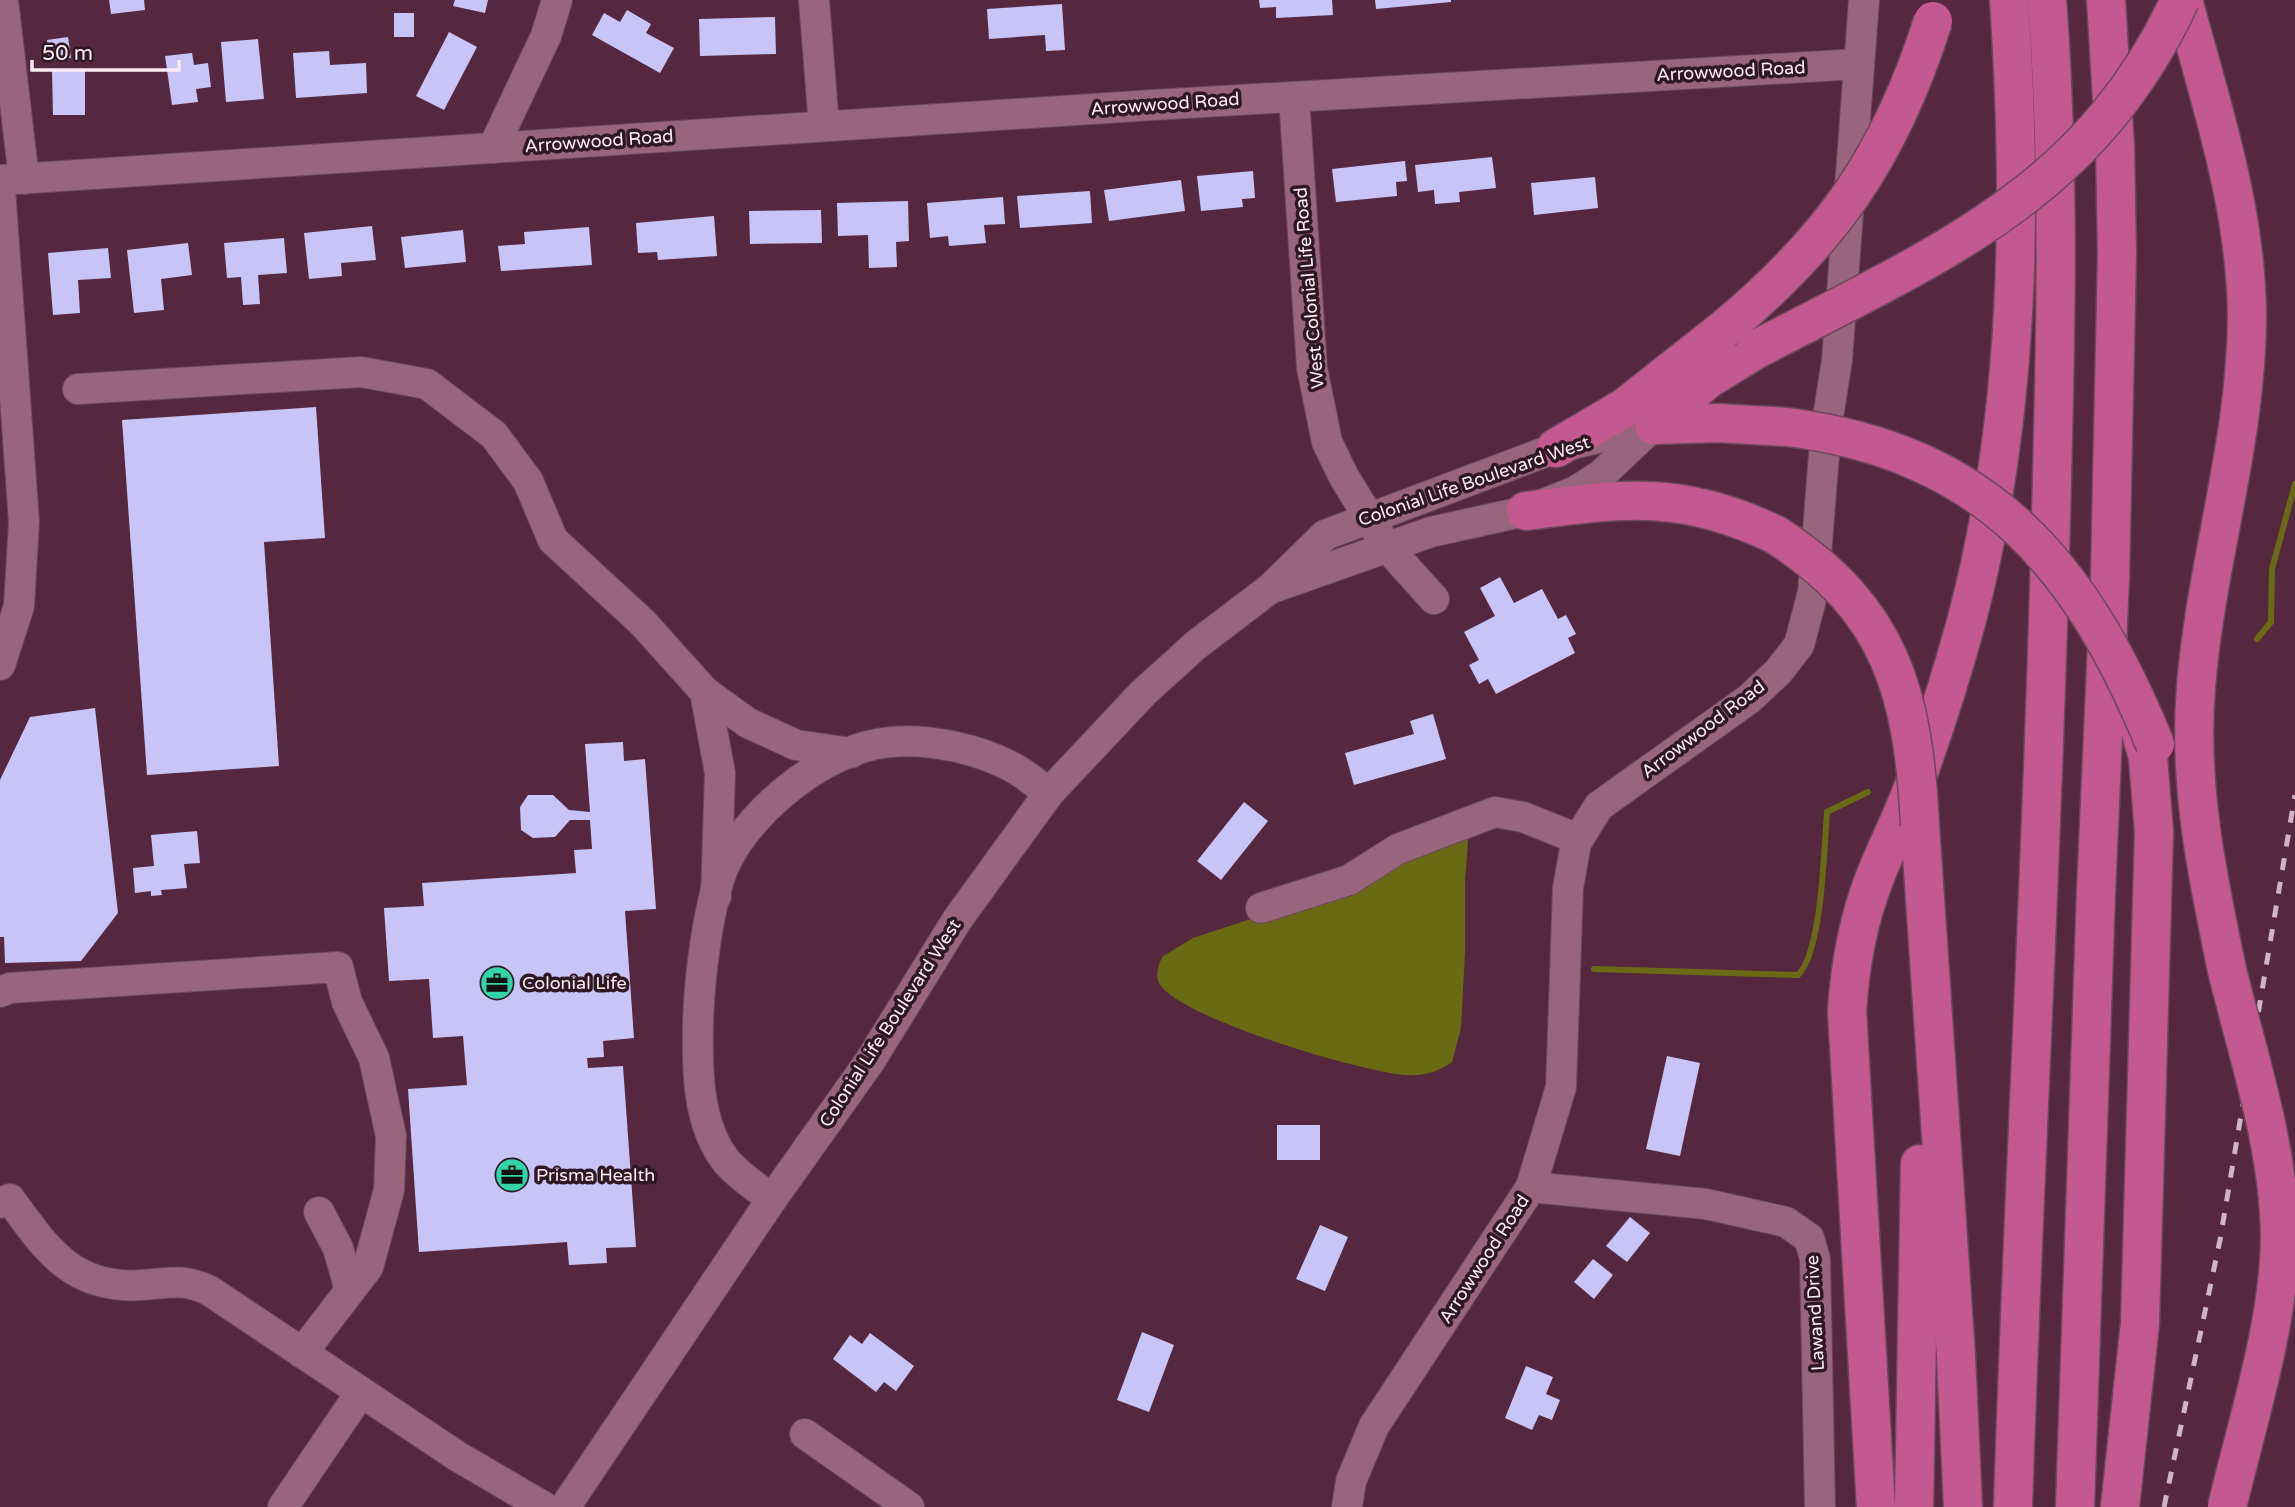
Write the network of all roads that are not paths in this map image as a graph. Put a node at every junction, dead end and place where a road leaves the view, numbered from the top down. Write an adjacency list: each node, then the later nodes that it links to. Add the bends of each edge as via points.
1 (3, 0): 14 (street)
2 (557, 0): 13 (street, via 546,36)
3 (814, 0): 12 (street)
4 (1864, 0): 10 (street)
5 (2009, 0): 48 (highway, via 2018,215 2013,336 1997,469 1967,618 1914,786 1866,903 1848,991)
6 (2047, 0): 51 (highway, via 2057,286 2043,846 2030,1032)
7 (2106, 0): 52 (highway, via 2117,253 2110,578)
8 (2182, 0): 16 (highway, bridge, via 2145,64 2104,121 2029,195 1941,253 1755,350 1708,379); 29 (highway, via 2239,213 2247,314 2240,415 2196,684 2194,757)
9 (1935, 11): 17 (highway, bridge, via 1899,114 1860,183 1810,249 1763,298 1624,408)
10 (1858, 64): 11 (street, Arrowwood Road); 28 (street, Arrowwood Road, via 1837,359 1826,430 1813,592 1799,645 1749,699 1599,806)
11 (1294, 97): 12 (street, Arrowwood Road); 19 (street, West Colonial Life Road, via 1312,368 1327,442)
12 (824, 127): 13 (street, Arrowwood Road)
13 (493, 148): 14 (street, Arrowwood Road)
14 (8, 183): 23 (street, via 24,522 19,606)
15 (78, 389): 25 (street, via 361,372 427,384 494,435 528,481 553,540 643,623)
16 (1654, 425): 17 (street, Colonial Life Boulevard West); 18 (street, Colonial Life Boulevard West, via 1601,475 1576,491); 24 (highway, bridge, via 1787,427 1857,439 1919,461 1983,498 2058,567 2095,620)
17 (1556, 448): 19 (street, Colonial Life Boulevard West)
18 (1526, 511): 20 (street, Colonial Life Boulevard West, via 1475,520); 30 (highway, bridge, via 1617,500 1674,501 1712,508 1776,535 1824,569 1869,621 1889,654 1917,763)
19 (1369, 516): 20 (street, West Colonial Life Road); 21 (street, Colonial Life Boulevard West, via 1325,535)
20 (1387, 547): 21 (street, Colonial Life Boulevard West); 22 (street, West Colonial Life Road)
21 (1271, 588): 27 (street, Colonial Life Boulevard West, via 1143,693)
22 (1434, 599)
23 (0, 665)
24 (2126, 677): 29 (highway, bridge); 53 (highway, via 2148,758 2154,832 2140,1323)
25 (705, 692): 26 (street, via 748,723 796,745); 31 (street, via 720,773)
26 (851, 753): 27 (street, via 891,741 971,751 1010,766); 31 (street, via 807,773 770,804 743,833 724,864)
27 (1049, 793): 35 (street, Colonial Life Boulevard West, via 957,920 870,1061)
28 (1578, 839): 32 (street, via 1523,817 1495,812 1398,849 1349,880); 34 (street, Arrowwood Road, via 1568,888 1561,1087)
29 (2200, 868): 54 (highway, bridge, via 2272,1162 2280,1237 2271,1314)
30 (1925, 893): 49 (highway); 50 (highway)
31 (716, 896): 35 (street, via 699,997 701,1100 726,1161)
32 (1261, 908)
33 (0, 992): 38 (street, via 338,967 347,1002 374,1058 391,1136 388,1190 368,1267)
34 (1531, 1187): 46 (street, Arrowwood Road, via 1374,1426 1351,1481); 47 (street, Lawand Drive, via 1706,1204 1786,1222 1809,1238 1815,1259)
35 (772, 1199): 44 (street, Colonial Life Boulevard West)
36 (0, 1203): 39 (street, via 10,1199 38,1238 74,1272 116,1286 190,1281)
37 (319, 1212): 38 (street, via 338,1248)
38 (351, 1290): 39 (street)
39 (302, 1353): 40 (street)
40 (361, 1392): 42 (street); 43 (street, via 457,1457)
41 (805, 1434): 45 (street)
42 (283, 1507)
43 (544, 1507)
44 (565, 1507)
45 (909, 1507)
46 (1347, 1507)
47 (1820, 1507)
48 (1876, 1507)
49 (1914, 1507)
50 (1963, 1507)
51 (2013, 1507)
52 (2075, 1507)
53 (2120, 1507)
54 (2227, 1507)

